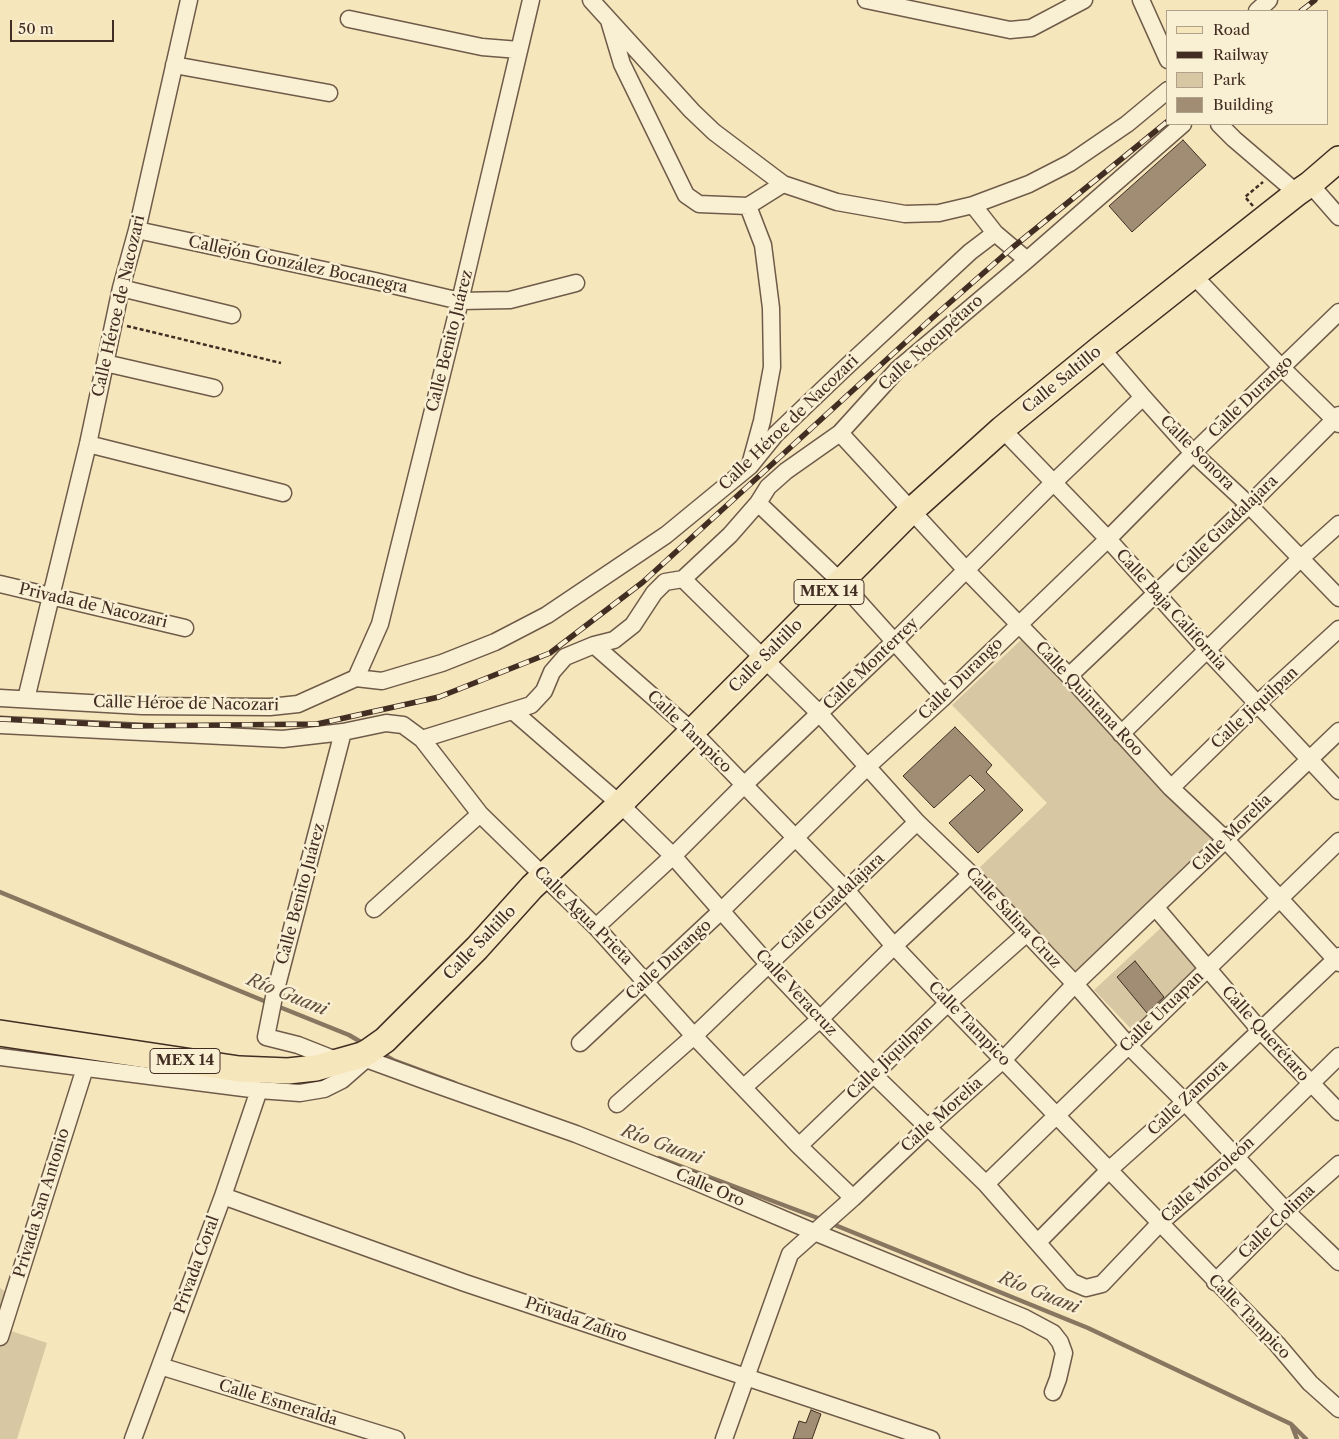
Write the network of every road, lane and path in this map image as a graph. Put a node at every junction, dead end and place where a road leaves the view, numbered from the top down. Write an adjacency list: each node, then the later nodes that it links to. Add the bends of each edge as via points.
1 (190, 0): 13 (street, Calle Héroe de Nacozari)
2 (531, 0): 11 (street, Calle Benito Juárez)
3 (592, 0): 10 (street)
4 (866, 0): 5 (street, via 1010,30 1031,28)
5 (1084, 0)
6 (1141, 0): 12 (street)
7 (1268, 0): 8 (street)
8 (1258, 10)
9 (348, 18): 11 (street, via 482,47)
10 (608, 20): 20 (street, via 714,132); 24 (street, via 622,64 686,195 699,204)
11 (519, 50): 32 (street, Calle Benito Juárez)
12 (1166, 56)
13 (174, 65): 15 (street); 26 (street, Calle Héroe de Nacozari)
14 (1166, 92): 23 (street, via 1127,124 1070,163 1029,184)
15 (329, 93)
16 (1182, 125): 28 (street, Calle Nocupétaro)
17 (1220, 125): 21 (street, via 1234,139)
18 (1339, 159): 21 (main road, MEX 14)
19 (1267, 178): 22 (path)
20 (783, 184): 23 (street, via 837,202 905,214 939,213); 24 (street)
21 (1304, 189): 25 (street); 29 (main road, Calle Saltillo / MEX 14)
22 (1245, 196)
23 (973, 205): 27 (street)
24 (748, 206): 47 (street, via 762,245 771,308 772,367)
25 (1339, 217)
26 (137, 230): 31 (street, Calle Héroe de Nacozari); 32 (street, Callejón González Bocanegra)
27 (995, 234): 28 (street); 47 (street, Calle Héroe de Nacozari, via 970,252 837,376 775,435)
28 (1027, 260): 44 (street, Calle Nocupétaro, via 898,369)
29 (1193, 275): 36 (main road, Calle Saltillo / MEX 14); 39 (street)
30 (576, 283): 32 (street, Callejón González Bocanegra, via 510,300)
31 (121, 288): 34 (street); 35 (street, Calle Héroe de Nacozari)
32 (460, 301): 71 (street, Calle Benito Juárez, via 380,624)
33 (1339, 312): 39 (street, Calle Durango)
34 (232, 315)
35 (114, 322): 37 (street, Calle Héroe de Nacozari); 38 (path)
36 (1101, 348): 41 (street, Calle Sonora); 43 (main road, Calle Saltillo / MEX 14)
37 (105, 362): 40 (street); 45 (street, Calle Héroe de Nacozari)
38 (281, 363)
39 (1281, 367): 42 (street); 46 (street, Calle Durango)
40 (214, 388)
41 (1142, 397): 46 (street, Calle Sonora); 48 (street, Calle Monterrey)
42 (1337, 419): 51 (street, Calle Guadalajara)
43 (1002, 430): 48 (street, Calle Baja California); 52 (main road, Calle Saltillo / MEX 14)
44 (840, 434): 50 (street, Calle Nocupétaro, via 780,476); 52 (street, Calle Quintana Roo)
45 (88, 444): 49 (street); 61 (street, Calle Héroe de Nacozari)
46 (1193, 453): 51 (street, Calle Sonora); 54 (street, Calle Durango)
47 (750, 466): 71 (street, Calle Héroe de Nacozari, via 666,535 547,615 495,642 442,663 382,681)
48 (1053, 483): 54 (street, Calle Baja California); 56 (street, Calle Monterrey)
49 (283, 493)
50 (758, 503): 57 (street, Calle Nocupétaro, via 730,536); 58 (street)
51 (1249, 505): 55 (street, Calle Sonora); 60 (street, Calle Guadalajara)
52 (912, 510): 56 (street, Calle Quintana Roo); 58 (main road, Calle Saltillo / MEX 14)
53 (1339, 524): 55 (street)
54 (1108, 540): 60 (street, Calle Baja California); 63 (street, Calle Durango)
55 (1300, 559): 62 (street, Calle Sonora); 68 (street)
56 (967, 571): 63 (street, Calle Quintana Roo); 66 (street, Calle Monterrey)
57 (683, 579): 67 (street, Calle Nocupétaro, via 665,582 633,625 614,640); 69 (street, Calle Salina Cruz)
58 (840, 581): 66 (street); 69 (main road, Calle Saltillo / MEX 14)
59 (0, 584): 61 (street, Privada de Nacozari)
60 (1156, 594): 68 (street, Calle Baja California); 70 (street, Calle Guadalajara)
61 (50, 596): 64 (street, Privada de Nacozari); 74 (street, Calle Héroe de Nacozari)
62 (1339, 598)
63 (1019, 624): 70 (street, Calle Quintana Roo); 72 (street, Calle Durango)
64 (185, 628)
65 (1339, 629): 75 (street, Calle Jiquilpan)
66 (894, 642): 72 (street); 77 (street, Calle Monterrey)
67 (594, 645): 76 (street, Calle Nocupétaro, via 564,657 552,672 544,691 531,705); 79 (street, Calle Tampico)
68 (1207, 650): 75 (street, Calle Baja California); 82 (street)
69 (764, 658): 77 (street, Calle Salina Cruz); 79 (main road, Calle Saltillo / MEX 14)
70 (1069, 676): 82 (street, Calle Quintana Roo)
71 (356, 678): 74 (street, Calle Héroe de Nacozari, via 298,704 270,708 142,706)
72 (944, 697): 85 (street, Calle Durango)
73 (0, 698): 74 (street, Calle Héroe de Nacozari)
74 (26, 699)
75 (1257, 704): 84 (street, Calle Baja California); 87 (street, Calle Jiquilpan)
76 (514, 712): 83 (street, Calle Nocupétaro); 89 (street, Calle Veracruz)
77 (819, 713): 85 (street, Calle Salina Cruz); 86 (street, Calle Monterrey)
78 (0, 725): 81 (street, Calle Agua Prieta, via 283,739)
79 (692, 731): 86 (street, Calle Tampico); 89 (main road, Calle Saltillo / MEX 14)
80 (1339, 731): 84 (street, Calle Morelia)
81 (343, 732): 83 (street, Calle Agua Prieta, via 386,723 403,725); 118 (street, Calle Benito Juárez, via 266,1037)
82 (1121, 734): 87 (street, Calle Quintana Roo)
83 (422, 739): 90 (street, Calle Agua Prieta)
84 (1309, 759): 88 (street, Calle Baja California); 93 (street, Calle Morelia)
85 (868, 766): 91 (street, Calle Salina Cruz); 92 (street, Calle Durango)
86 (744, 785): 92 (street, Calle Tampico); 95 (street, Calle Monterrey)
87 (1172, 788): 93 (street, Calle Quintana Roo)
88 (1339, 791)
89 (620, 804): 95 (street, Calle Veracruz); 97 (main road, Calle Saltillo / MEX 14)
90 (480, 814): 97 (street, Calle Agua Prieta); 101 (street)
91 (918, 822): 96 (street, Calle Salina Cruz); 98 (street, Calle Guadalajara)
92 (795, 837): 98 (street, Calle Tampico); 102 (street, Calle Durango)
93 (1225, 839): 99 (street, Calle Quintana Roo); 100 (street, Calle Morelia)
94 (1339, 841): 99 (street, Calle Uruapan)
95 (673, 856): 102 (street, Calle Veracruz); 103 (street, Calle Monterrey)
96 (972, 874): 104 (street, Calle Salina Cruz); 105 (street)
97 (544, 876): 103 (street, Calle Agua Prieta); 118 (main road, Calle Saltillo / MEX 14)
98 (846, 890): 105 (street, Calle Tampico); 107 (street, Calle Guadalajara)
99 (1280, 898): 106 (street, Calle Quintana Roo); 108 (street, Calle Uruapan)
100 (1156, 908): 108 (street, Calle Querétaro); 110 (street, Calle Morelia)
101 (374, 909)
102 (721, 911): 107 (street, Calle Veracruz); 109 (street, Calle Durango)
103 (596, 927): 109 (street, Calle Agua Prieta)
104 (1027, 933): 110 (street, Calle Salina Cruz); 111 (street, Calle Jiquilpan)
105 (894, 946): 111 (street, Calle Tampico); 112 (street)
106 (1338, 959): 113 (street, Calle Zamora)
107 (768, 964): 112 (street, Calle Veracruz); 115 (street, Calle Guadalajara)
108 (1207, 968): 113 (street, Calle Querétaro); 117 (street, Calle Uruapan)
109 (646, 981): 115 (street, Calle Agua Prieta); 116 (street, Calle Durango)
110 (1075, 984): 117 (street, Calle Salina Cruz); 121 (street, Calle Morelia)
111 (948, 1003): 121 (street, Calle Tampico); 123 (street, Calle Jiquilpan)
112 (820, 1020): 123 (street, Calle Veracruz); 125 (street)
113 (1260, 1030): 124 (street, Calle Querétaro); 127 (street, Calle Zamora)
114 (0, 1034): 118 (main road, MEX 14, via 239,1069 288,1071 316,1068)
115 (694, 1036): 125 (street, Calle Agua Prieta); 128 (street, Calle Guadalajara)
116 (580, 1043)
117 (1128, 1045): 127 (street, Calle Salina Cruz); 130 (street, Calle Uruapan)
118 (364, 1054): 126 (street, via 342,1080 324,1089 300,1093); 141 (street, Calle Oro)
119 (1339, 1056): 124 (street, Calle Moroleón)
120 (0, 1057): 122 (street)
121 (1004, 1059): 130 (street, Calle Tampico); 131 (street, Calle Morelia)
122 (85, 1068): 126 (street); 146 (street, Privada San Antonio)
123 (873, 1074): 131 (street, Calle Veracruz); 132 (street, Calle Jiquilpan)
124 (1311, 1084): 129 (street, Calle Querétaro); 133 (street, Calle Moroleón)
125 (744, 1087): 132 (street, Calle Agua Prieta)
126 (259, 1090): 137 (street, Privada Coral)
127 (1186, 1102): 133 (street, Calle Salina Cruz); 135 (street, Calle Zamora)
128 (617, 1104)
129 (1339, 1112)
130 (1057, 1114): 135 (street, Calle Tampico); 136 (street, Calle Uruapan)
131 (927, 1128): 136 (street, Calle Veracruz); 138 (street, Calle Morelia)
132 (800, 1146): 138 (street, Calle Agua Prieta)
133 (1236, 1157): 139 (street, Calle Salina Cruz); 140 (street, Calle Moroleón)
134 (1339, 1164): 139 (street, Calle Colima)
135 (1110, 1169): 140 (street, Calle Tampico); 142 (street, Calle Zamora)
136 (986, 1184): 142 (street, Calle Veracruz)
137 (223, 1196): 147 (street, Privada Coral); 148 (street, Privada Zafiro, via 465,1283)
138 (850, 1201): 141 (street, Calle Morelia)
139 (1286, 1211): 143 (street, Calle Salina Cruz); 145 (street, Calle Colima)
140 (1160, 1223): 144 (street, Calle Moroleón, via 1102,1284 1086,1288); 145 (street, Calle Tampico)
141 (817, 1229): 148 (street, Calle Morelia, via 790,1254); 149 (street, Calle Oro, via 1025,1318 1053,1334 1064,1353)
142 (1038, 1242): 144 (street, Calle Veracruz)
143 (1339, 1262)
144 (1072, 1282)
145 (1216, 1282): 150 (street, Calle Tampico, via 1310,1383)
146 (0, 1337)
147 (160, 1366): 151 (street, Privada Coral); 152 (street, Calle Esmeralda)
148 (747, 1378): 153 (street, Calle Morelia); 154 (street, Privada Zafiro)
149 (1053, 1392)
150 (1339, 1409)
151 (133, 1439)
152 (396, 1439)
153 (724, 1439)
154 (931, 1439)

